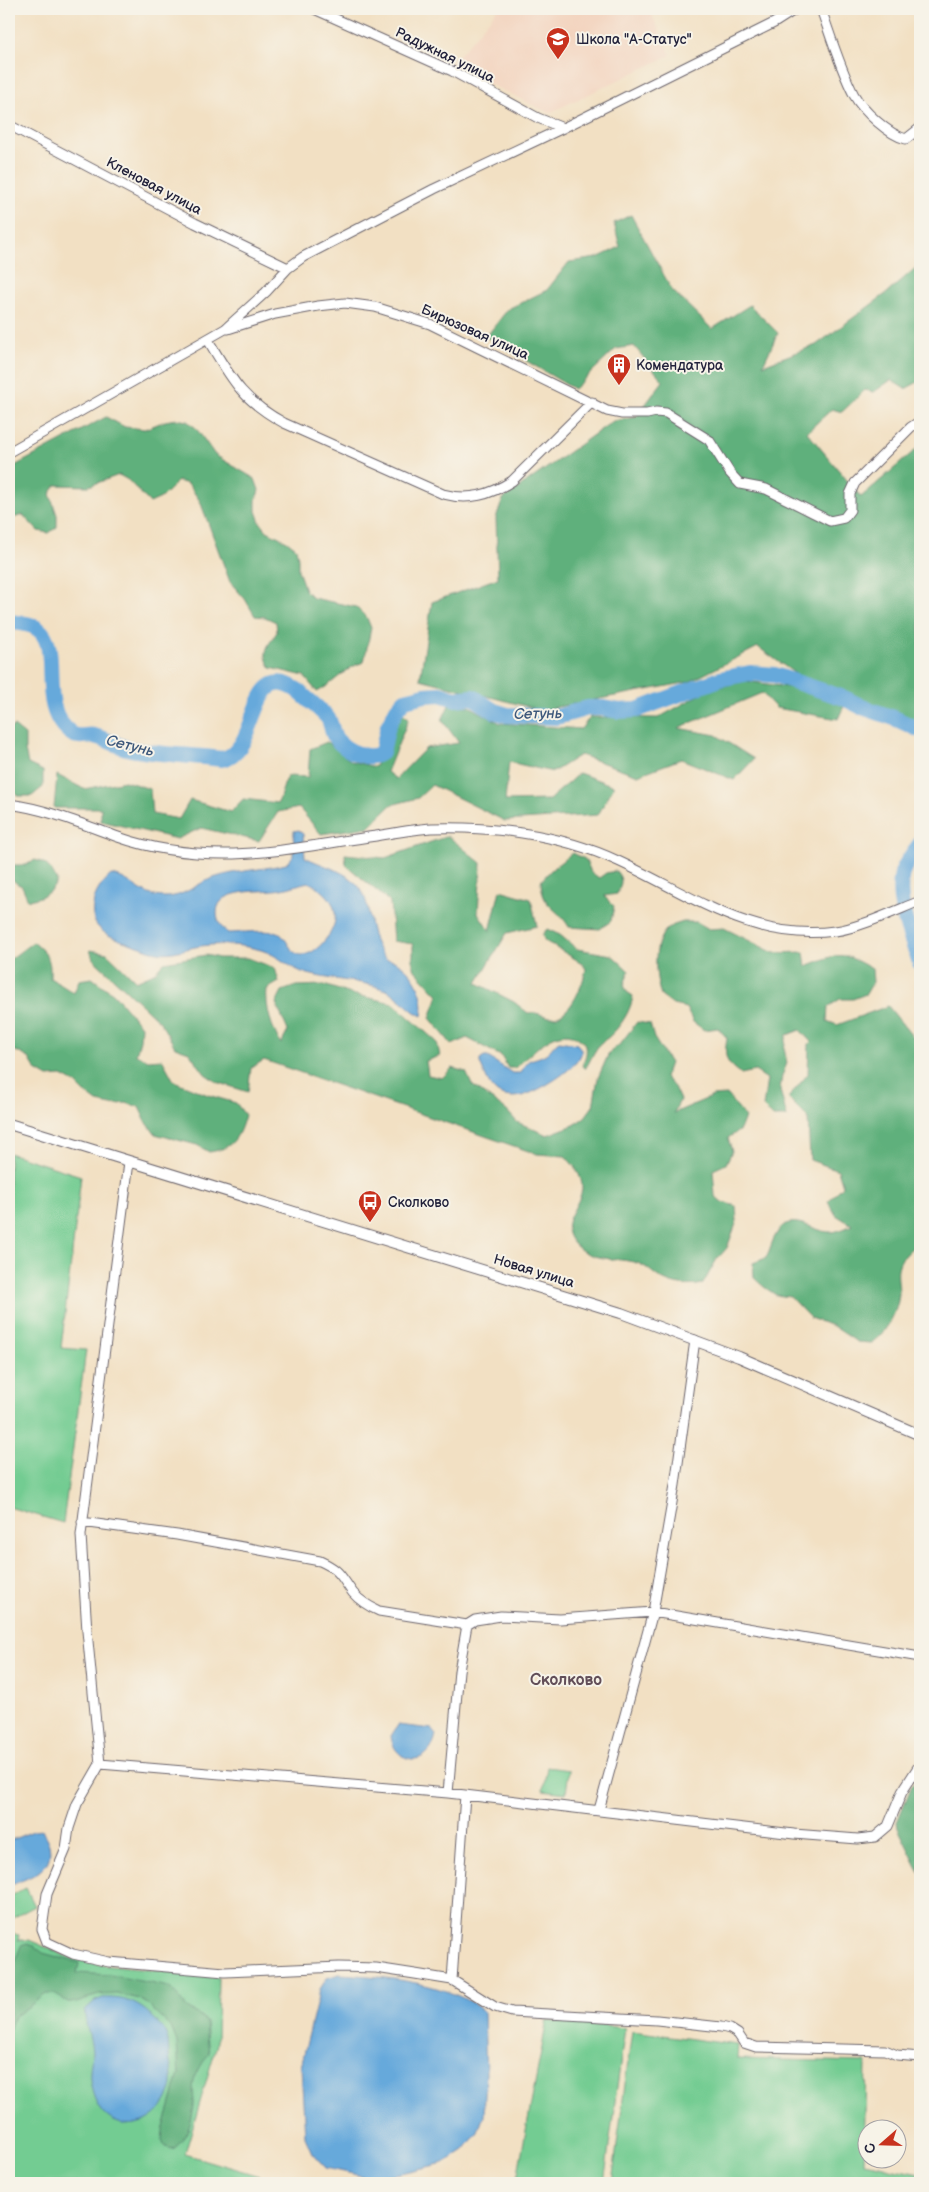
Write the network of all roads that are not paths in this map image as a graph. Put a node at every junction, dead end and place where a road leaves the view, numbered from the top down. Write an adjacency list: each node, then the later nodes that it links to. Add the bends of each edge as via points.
1 (314, 9): 5 (street, Радужная улица, via 452,71)
2 (796, 9): 5 (street, via 774,23)
3 (821, 9): 6 (street, via 855,96 898,137 911,137)
4 (9, 125): 7 (street, Кленовая улица)
5 (562, 128): 7 (street, via 362,225)
6 (920, 128)
7 (288, 268): 8 (street)
8 (225, 329): 9 (street); 10 (street, Бирюзовая улица, via 275,314 318,306 344,303 375,307 430,324)
9 (208, 340): 10 (street, via 228,374 261,410 284,424 443,494 459,498 484,494 512,480); 12 (street)
10 (592, 402): 11 (street, Бирюзовая улица, via 622,414 666,413 709,440 740,484 766,489 830,521 844,518 850,510 850,494 855,483)
11 (920, 421)
12 (9, 452)
13 (9, 804): 14 (street, via 67,817 152,847 188,853 284,850 432,828 522,833 554,839 618,861 715,910 762,928 801,933 838,931)
14 (920, 901)
15 (9, 1124): 16 (street, Новая улица)
16 (129, 1162): 17 (street, Новая улица, via 612,1310); 19 (street)
17 (695, 1340): 18 (street, Новая улица); 20 (street)
18 (920, 1435)
19 (82, 1522): 21 (street, via 177,1535 320,1561 338,1570 354,1594 379,1611); 23 (street, via 82,1572)
20 (653, 1612): 21 (street, via 560,1619 501,1616 475,1620); 22 (street); 27 (street)
21 (467, 1625): 25 (street, via 457,1689)
22 (920, 1657)
23 (100, 1764): 25 (street); 28 (street, via 77,1804 66,1849 47,1894 42,1929 47,1942 73,1954 109,1962 225,1972 367,1968)
24 (920, 1764): 27 (street, via 902,1792 888,1826 868,1839 794,1834)
25 (448, 1793): 26 (street)
26 (465, 1795): 27 (street); 28 (street)
27 (599, 1810)
28 (452, 1980): 29 (street, via 495,2007 512,2012 721,2027 730,2029 744,2043 756,2047 884,2050)
29 (920, 2057)

